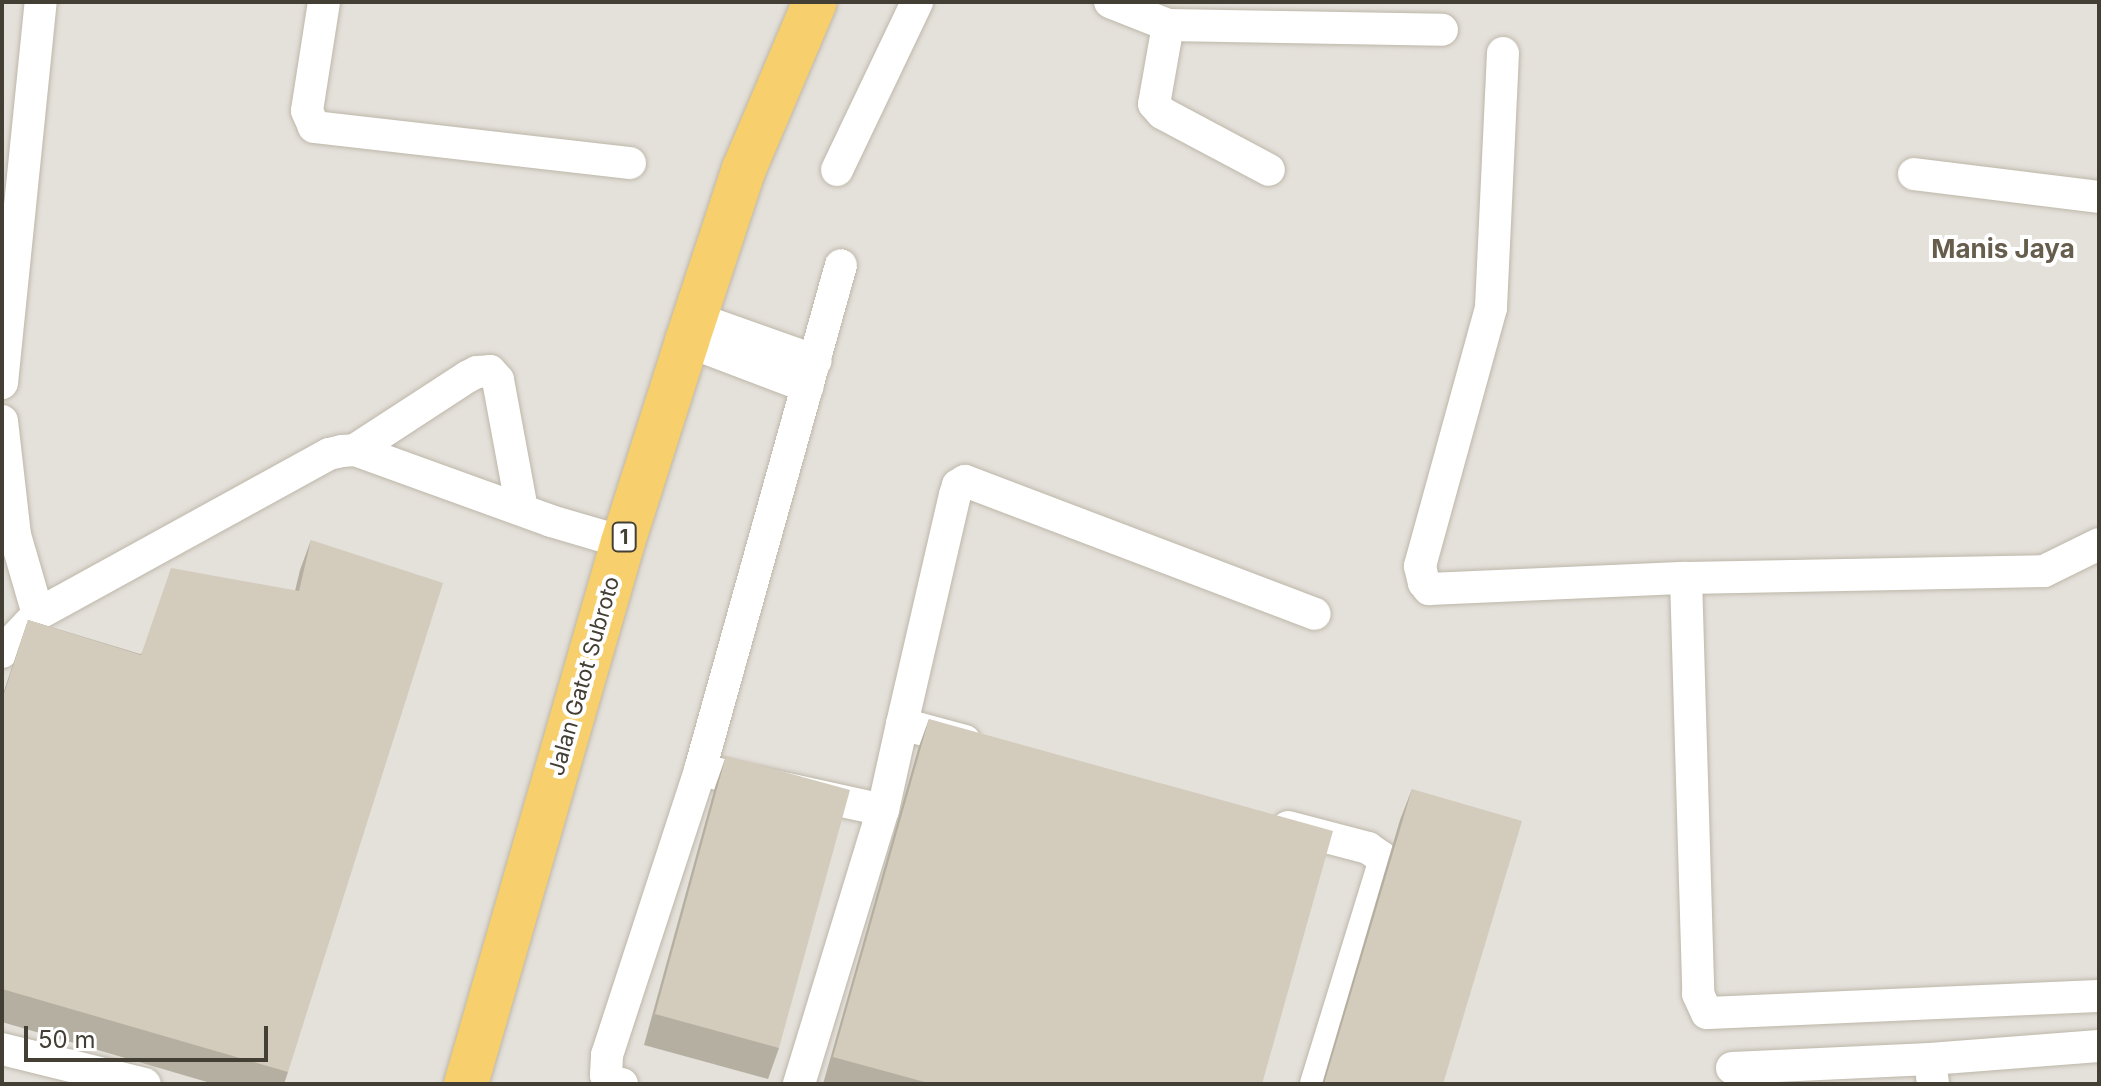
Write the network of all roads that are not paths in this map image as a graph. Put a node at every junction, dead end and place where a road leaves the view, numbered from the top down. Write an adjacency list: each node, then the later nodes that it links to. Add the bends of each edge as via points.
1 (41, 2): 17 (lane)
2 (324, 2): 9 (lane, via 307,111 314,127)
3 (815, 2): 15 (highway, Jalan Gatot Subroto / 1, via 744,169)
4 (917, 2): 10 (lane)
5 (1110, 2): 6 (lane)
6 (1168, 25): 7 (lane); 11 (lane, via 1154,104)
7 (1442, 30)
8 (1503, 53): 23 (lane, via 1491,308 1420,573 1429,589 1436,590)
9 (630, 163)
10 (837, 170)
11 (1269, 170)
12 (1914, 174): 13 (lane)
13 (2099, 197)
14 (841, 265): 16 (lane)
15 (691, 329): 16 (lane); 21 (highway, Jalan Gatot Subroto / 1)
16 (812, 374): 29 (lane)
17 (2, 383)
18 (2, 421): 24 (lane, via 15,535)
19 (355, 450): 20 (lane); 20 (lane, via 467,377 490,371 498,380); 24 (lane, via 329,454)
20 (522, 510): 21 (lane)
21 (623, 542): 38 (highway, Jalan Gatot Subroto / 1)
22 (2099, 544): 23 (lane, via 2044,571)
23 (1686, 578): 32 (lane, via 1698,994 1707,1013)
24 (38, 614): 26 (lane)
25 (1315, 614): 27 (lane, via 965,481 955,495)
26 (2, 652)
27 (902, 724): 28 (lane); 30 (lane)
28 (992, 748)
29 (700, 770): 30 (lane); 39 (lane, via 607,1055 606,1075)
30 (883, 810): 40 (lane)
31 (1262, 820): 41 (lane, via 1368,848 1377,852 1383,866)
32 (2099, 996)
33 (2099, 1046): 36 (lane)
34 (2, 1049): 37 (lane)
35 (1732, 1068): 36 (lane)
36 (1932, 1072)
37 (145, 1084)
38 (466, 1084)
39 (622, 1084)
40 (799, 1084)
41 (1316, 1084)

